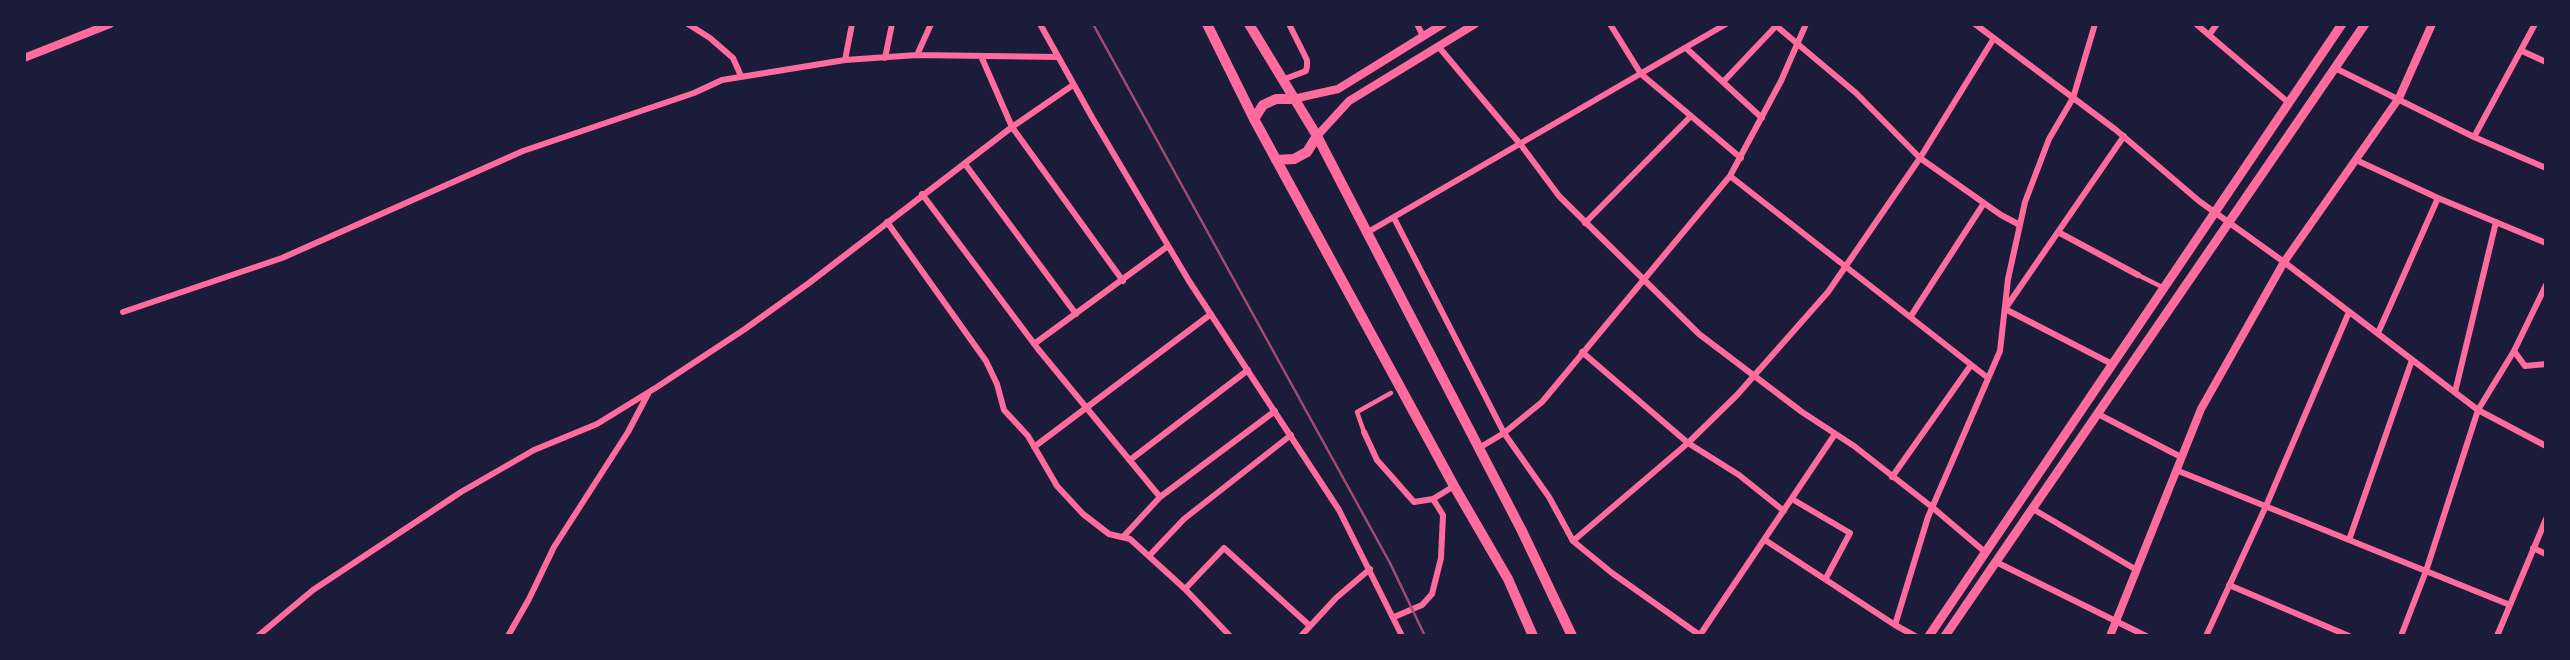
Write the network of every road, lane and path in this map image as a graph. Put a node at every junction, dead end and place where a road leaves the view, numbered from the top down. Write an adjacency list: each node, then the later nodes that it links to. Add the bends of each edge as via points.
1 (110, 24): 35 (street)
2 (688, 24): 41 (street, via 733,58)
3 (852, 24): 37 (street)
4 (892, 24): 36 (street)
5 (931, 24): 32 (street)
6 (1040, 24): 34 (street)
7 (1207, 24): 51 (highway)
8 (1249, 24): 42 (highway)
9 (1289, 24): 42 (street, via 1307,66 1306,71)
10 (1417, 24): 26 (street)
11 (1443, 24): 26 (street)
12 (1475, 24): 29 (street)
13 (1609, 24): 40 (street)
14 (1726, 24): 30 (street)
15 (1806, 24): 28 (street)
16 (1975, 24): 27 (street)
17 (2095, 24): 45 (street)
18 (2196, 24): 25 (street)
19 (2217, 24): 25 (street)
20 (2342, 24): 48 (main road)
21 (2365, 24): 39 (main road)
22 (2432, 24): 46 (street)
23 (2535, 24): 31 (street)
24 (1775, 25): 28 (street); 43 (street)
25 (2209, 35): 48 (street)
26 (1423, 36): 47 (street, via 1338,89)
27 (1994, 38): 45 (street); 58 (street)
28 (1797, 45): 50 (street); 58 (street, via 1856,93)
29 (1438, 46): 53 (street, via 1349,102); 56 (street)
30 (1685, 48): 40 (street); 43 (street)
31 (2522, 51): 38 (street); 55 (street)
32 (917, 55): 33 (street); 36 (street)
33 (981, 56): 34 (street); 52 (street)
34 (1058, 57): 44 (street)
35 (24, 58)
36 (885, 58): 37 (street)
37 (845, 60): 41 (street)
38 (2546, 62)
39 (2336, 68): 46 (street); 70 (main road)
40 (1641, 74): 49 (street); 56 (street)
41 (741, 76): 86 (street, via 523,151 282,258)
42 (1282, 80): 47 (highway)
43 (1723, 82): 50 (street)
44 (1073, 85): 52 (street); 77 (street)
45 (2073, 98): 54 (street); 73 (street, via 2049,139)
46 (2399, 98): 55 (street); 60 (street)
47 (1293, 99): 51 (highway, via 1263,105); 53 (highway)
48 (2289, 103): 67 (main road)
49 (1691, 116): 57 (street); 72 (street)
50 (1762, 118): 57 (street)
51 (1254, 119): 59 (highway)
52 (1012, 127): 61 (street); 81 (street)
53 (1317, 136): 59 (highway, via 1307,152 1294,159); 75 (highway)
54 (2124, 136): 67 (street); 74 (street)
55 (2474, 137): 62 (street)
56 (1521, 145): 68 (street); 72 (street)
57 (1741, 158): 63 (street)
58 (1920, 158): 66 (street); 79 (street)
59 (1276, 160): 121 (highway)
60 (2356, 160): 65 (street); 78 (street)
61 (965, 164): 64 (street); 88 (street)
62 (2546, 168)
63 (1730, 176): 79 (street); 82 (street)
64 (922, 194): 69 (street); 92 (street)
65 (2438, 198): 71 (street); 91 (street)
66 (1984, 203): 73 (street); 90 (street)
67 (2215, 212): 70 (street); 84 (main road)
68 (1394, 218): 75 (street); 110 (street)
69 (887, 222): 102 (street, via 809,283); 115 (street, via 986,361 1004,410)
70 (2230, 222): 78 (street); 108 (main road)
71 (2496, 222): 76 (street); 104 (street)
72 (1585, 223): 82 (street)
73 (2020, 225): 85 (street)
74 (2058, 232): 80 (street); 85 (street)
75 (1368, 233): 116 (highway)
76 (2546, 243)
77 (1168, 246): 81 (street); 89 (street)
78 (2284, 262): 87 (street); 117 (street, via 2201,409)
79 (1847, 265): 90 (street); 100 (street)
80 (2138, 275): 84 (street)
81 (1123, 281): 88 (street)
82 (1645, 281): 94 (street); 100 (street, via 1699,334)
83 (2546, 285): 93 (street)
84 (2164, 288): 96 (main road)
85 (2005, 309): 96 (street); 101 (street, via 2000,351)
86 (123, 312)
87 (2349, 312): 91 (street); 125 (street)
88 (1076, 314): 92 (street)
89 (1210, 314): 99 (street); 105 (street)
90 (1910, 316): 98 (street)
91 (2378, 334): 95 (street)
92 (1034, 344): 105 (street)
93 (2514, 351): 97 (street, via 2525,366); 106 (street)
94 (1583, 352): 110 (street, via 1542,402); 113 (street)
95 (2412, 360): 104 (street); 132 (street)
96 (2112, 364): 135 (main road)
97 (2546, 364)
98 (1971, 365): 101 (street); 120 (street)
99 (1248, 370): 107 (street); 118 (street)
100 (1754, 375): 111 (street); 113 (street)
101 (1988, 378): 126 (street)
102 (649, 393): 150 (street, via 461,492 313,590); 151 (street, via 554,547)
103 (1391, 393): 109 (street, via 1357,412)
104 (2455, 393): 106 (street)
105 (1085, 406): 115 (street); 118 (street)
106 (2478, 410): 114 (street); 141 (street)
107 (1275, 411): 112 (street); 122 (street)
108 (2098, 414): 117 (street); 127 (main road)
109 (1364, 432): 123 (street, via 1377,460 1414,502)
110 (1504, 433): 116 (street); 133 (street)
111 (1835, 434): 120 (street); 124 (street)
112 (1291, 435): 137 (street, via 1184,519); 139 (street)
113 (1688, 443): 128 (street); 133 (street)
114 (2546, 446)
115 (1034, 447): 130 (street, via 1057,486 1083,514 1109,534)
116 (1479, 448): 156 (highway)
117 (2181, 457): 119 (street)
118 (1130, 460): 122 (street)
119 (2176, 470): 125 (street); 140 (street)
120 (1892, 477): 126 (street)
121 (1454, 486): 123 (street); 155 (highway, via 1508,579)
122 (1160, 497): 130 (street)
123 (1433, 499): 146 (street, via 1443,515 1441,558 1432,594 1422,605)
124 (1792, 499): 128 (street); 142 (street, via 1850,533)
125 (2266, 506): 132 (street); 143 (street)
126 (1932, 507): 135 (street); 148 (street)
127 (2033, 509): 138 (main road); 140 (street)
128 (1784, 511): 131 (street)
129 (2546, 519): 134 (street)
130 (1123, 537): 137 (street)
131 (1765, 540): 142 (street); 157 (street)
132 (2348, 540): 141 (street)
133 (1573, 541): 157 (street)
134 (2533, 548): 136 (street); 145 (street)
135 (1985, 552): 159 (main road)
136 (2546, 554)
137 (1149, 556): 144 (street)
138 (1996, 562): 147 (street); 160 (main road)
139 (1370, 569): 146 (street); 149 (street)
140 (2135, 569): 147 (street)
141 (2426, 571): 145 (street); 165 (street)
142 (1826, 579): 148 (street)
143 (2229, 585): 163 (street); 164 (street)
144 (1185, 589): 149 (street, via 1224,548); 152 (street)
145 (2510, 605): 166 (street)
146 (1394, 617): 154 (street)
147 (2115, 621): 161 (street); 162 (street)
148 (1895, 625): 158 (street)
149 (1310, 626): 153 (street)
150 (258, 635)
151 (508, 635)
152 (1230, 635)
153 (1301, 635)
154 (1402, 635)
155 (1533, 635)
156 (1572, 635)
157 (1700, 635)
158 (1914, 635)
159 (1929, 635)
160 (1945, 635)
161 (2110, 635)
162 (2146, 635)
163 (2206, 635)
164 (2349, 635)
165 (2401, 635)
166 (2497, 635)

